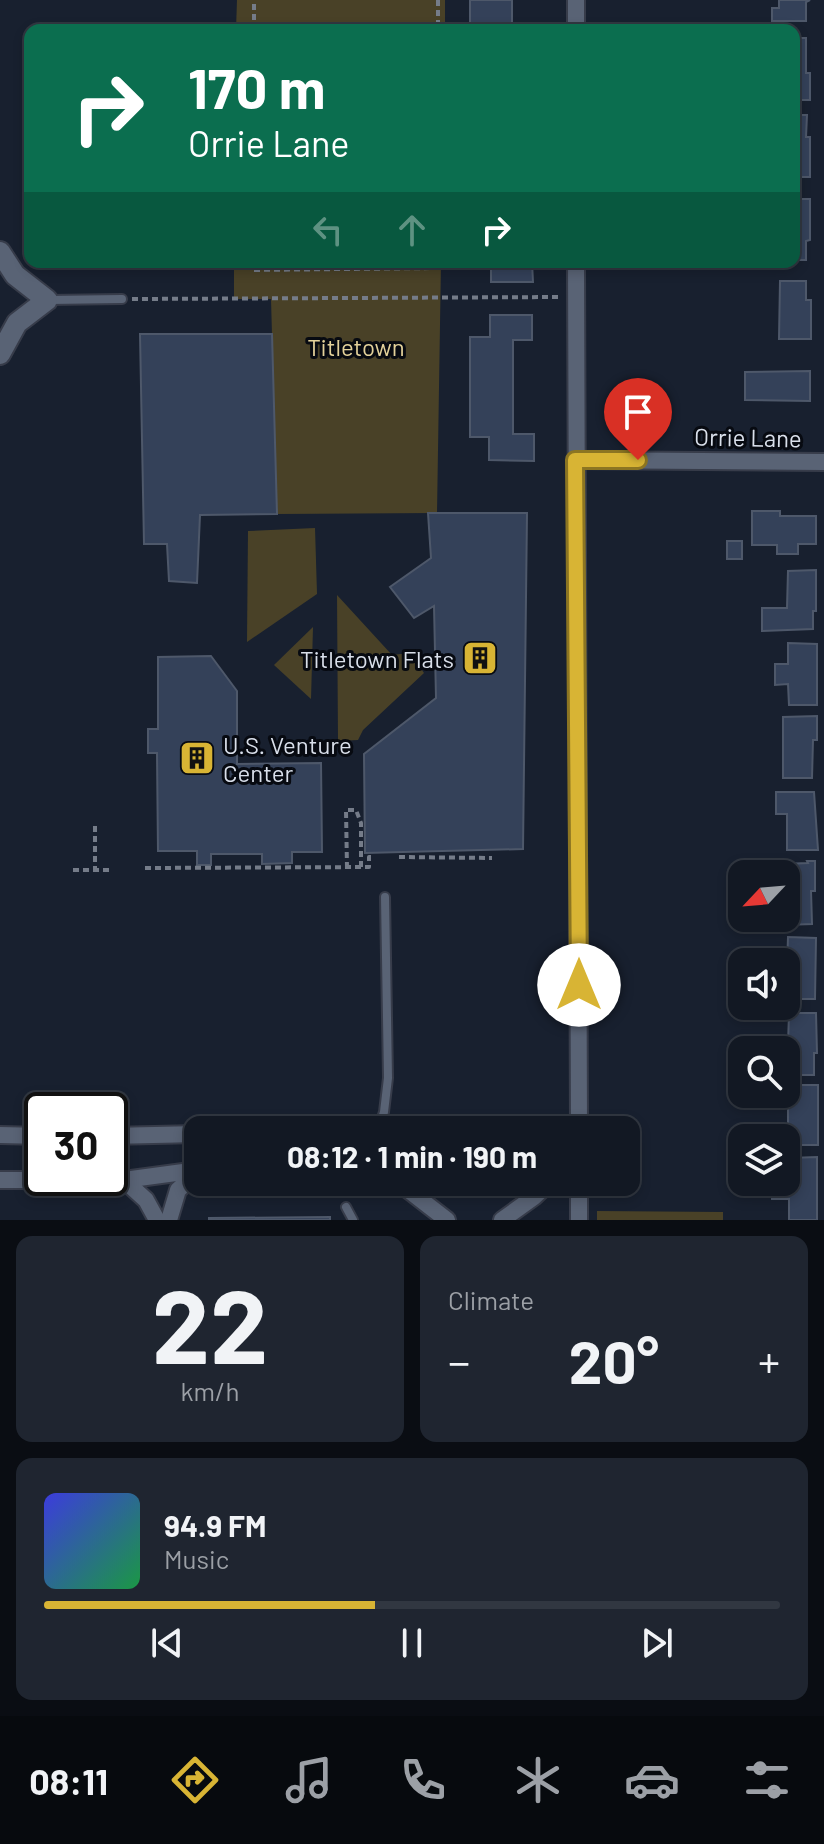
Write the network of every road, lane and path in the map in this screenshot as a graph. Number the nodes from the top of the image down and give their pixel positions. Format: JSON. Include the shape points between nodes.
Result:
{"nodes":[{"id":1,"x":254,"y":0,"type":"edge"},
{"id":2,"x":438,"y":0,"type":"edge"},
{"id":3,"x":576,"y":0,"type":"edge"},
{"id":4,"x":254,"y":24,"type":"edge"},
{"id":5,"x":438,"y":24,"type":"edge"},
{"id":6,"x":576,"y":24,"type":"edge"},
{"id":7,"x":0,"y":252,"type":"edge"},
{"id":8,"x":252,"y":268,"type":"edge"},
{"id":9,"x":439,"y":268,"type":"edge"},
{"id":10,"x":576,"y":268,"type":"edge"},
{"id":11,"x":564,"y":297,"type":"dead end"},
{"id":12,"x":122,"y":299,"type":"joint"},
{"id":13,"x":47,"y":300,"type":"junction"},
{"id":14,"x":0,"y":354,"type":"edge"},
{"id":15,"x":575,"y":460,"type":"junction"},
{"id":16,"x":824,"y":462,"type":"edge"},
{"id":17,"x":95,"y":826,"type":"dead end"},
{"id":18,"x":347,"y":839,"type":"junction"},
{"id":19,"x":361,"y":839,"type":"junction"},
{"id":20,"x":373,"y":857,"type":"dead end"},
{"id":21,"x":399,"y":857,"type":"dead end"},
{"id":22,"x":492,"y":858,"type":"dead end"},
{"id":23,"x":145,"y":868,"type":"dead end"},
{"id":24,"x":347,"y":868,"type":"junction"},
{"id":25,"x":361,"y":868,"type":"junction"},
{"id":26,"x":73,"y":870,"type":"dead end"},
{"id":27,"x":95,"y":870,"type":"junction"},
{"id":28,"x":111,"y":870,"type":"dead end"},
{"id":29,"x":385,"y":897,"type":"dead end"},
{"id":30,"x":383,"y":1116,"type":"edge"},
{"id":31,"x":579,"y":1116,"type":"edge"},
{"id":32,"x":184,"y":1134,"type":"edge"},
{"id":33,"x":0,"y":1135,"type":"edge"},
{"id":34,"x":24,"y":1136,"type":"edge"},
{"id":35,"x":128,"y":1136,"type":"edge"},
{"id":36,"x":184,"y":1173,"type":"edge"},
{"id":37,"x":0,"y":1180,"type":"edge"},
{"id":38,"x":24,"y":1180,"type":"edge"},
{"id":39,"x":128,"y":1180,"type":"edge"},
{"id":40,"x":128,"y":1184,"type":"edge"},
{"id":41,"x":184,"y":1184,"type":"edge"},
{"id":42,"x":416,"y":1196,"type":"edge"},
{"id":43,"x":534,"y":1196,"type":"edge"},
{"id":44,"x":579,"y":1196,"type":"edge"},
{"id":45,"x":346,"y":1207,"type":"dead end"},
{"id":46,"x":157,"y":1220,"type":"edge"},
{"id":47,"x":169,"y":1220,"type":"edge"},
{"id":48,"x":353,"y":1220,"type":"edge"},
{"id":49,"x":447,"y":1220,"type":"edge"},
{"id":50,"x":502,"y":1220,"type":"edge"},
{"id":51,"x":579,"y":1220,"type":"edge"}],
"edges":[{"from":1,"to":4,"type":"path"},
{"from":2,"to":5,"type":"path"},
{"from":3,"to":6,"type":"street"},
{"from":7,"to":13,"type":"street","via":[[15,275]]},
{"from":8,"to":9,"type":"path"},
{"from":10,"to":15,"type":"street"},
{"from":11,"to":12,"type":"path"},
{"from":12,"to":13,"type":"lane"},
{"from":13,"to":14,"type":"street","via":[[17,323]]},
{"from":15,"to":16,"type":"street","name":"Orrie Lane"},
{"from":15,"to":31,"type":"street"},
{"from":17,"to":27,"type":"path"},
{"from":18,"to":19,"type":"path"},
{"from":18,"to":19,"type":"path","via":[[346,810],[356,810]]},
{"from":18,"to":24,"type":"path"},
{"from":19,"to":25,"type":"path"},
{"from":20,"to":25,"type":"path","via":[[369,867]]},
{"from":21,"to":22,"type":"path"},
{"from":23,"to":24,"type":"path"},
{"from":24,"to":25,"type":"path"},
{"from":26,"to":27,"type":"path"},
{"from":27,"to":28,"type":"path"},
{"from":29,"to":30,"type":"lane","via":[[388,1078]]},
{"from":32,"to":35,"type":"street"},
{"from":33,"to":34,"type":"street"},
{"from":36,"to":39,"type":"street"},
{"from":37,"to":38,"type":"street"},
{"from":40,"to":46,"type":"street"},
{"from":41,"to":47,"type":"street"},
{"from":42,"to":49,"type":"street"},
{"from":43,"to":50,"type":"street"},
{"from":44,"to":51,"type":"street"},
{"from":45,"to":48,"type":"lane"}]}
